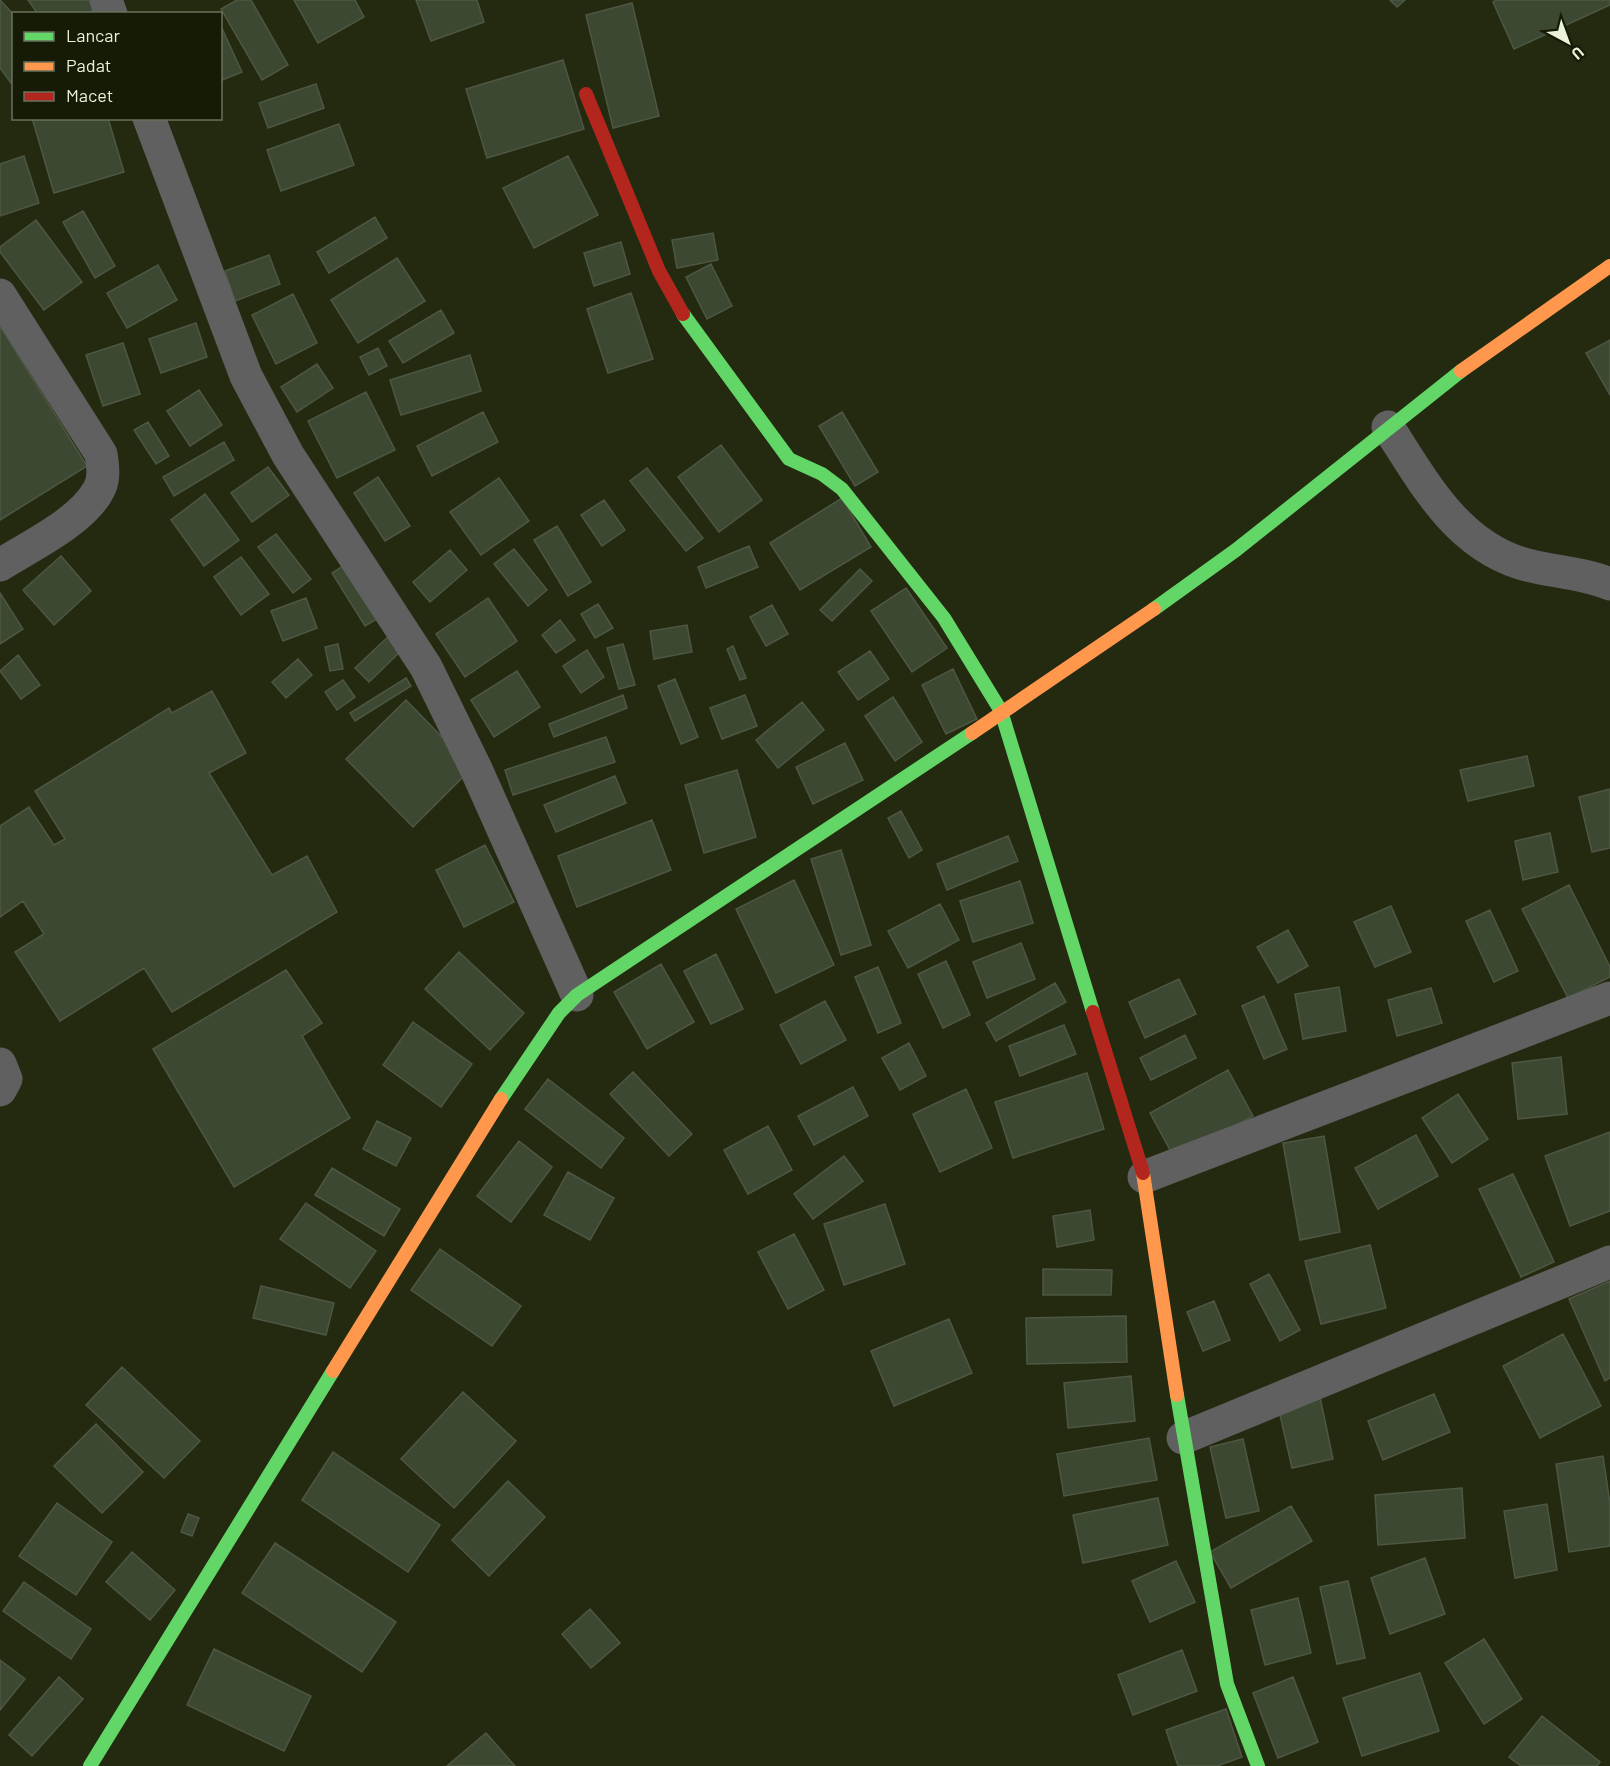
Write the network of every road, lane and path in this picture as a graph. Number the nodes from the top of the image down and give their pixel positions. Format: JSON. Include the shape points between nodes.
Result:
{"nodes":[{"id":1,"x":586,"y":94,"type":"dead end"},
{"id":2,"x":150,"y":120,"type":"edge"},
{"id":3,"x":1610,"y":266,"type":"edge"},
{"id":4,"x":0,"y":295,"type":"edge"},
{"id":5,"x":1388,"y":427,"type":"junction"},
{"id":6,"x":0,"y":565,"type":"edge"},
{"id":7,"x":1610,"y":584,"type":"edge"},
{"id":8,"x":1001,"y":711,"type":"junction"},
{"id":9,"x":577,"y":995,"type":"junction"},
{"id":10,"x":1610,"y":998,"type":"edge"},
{"id":11,"x":0,"y":1064,"type":"edge"},
{"id":12,"x":0,"y":1090,"type":"edge"},
{"id":13,"x":1144,"y":1177,"type":"junction"},
{"id":14,"x":1610,"y":1262,"type":"edge"},
{"id":15,"x":1183,"y":1438,"type":"junction"},
{"id":16,"x":90,"y":1766,"type":"edge"},
{"id":17,"x":1258,"y":1766,"type":"edge"}],
"edges":[{"from":1,"to":8,"type":"street","via":[[659,271],[687,321],[789,459],[822,474],[842,489],[944,618]]},
{"from":2,"to":9,"type":"street","via":[[246,376],[288,455],[426,667]]},
{"from":3,"to":5,"type":"street"},
{"from":4,"to":6,"type":"street","via":[[101,454],[103,472],[99,490],[75,517]]},
{"from":5,"to":7,"type":"street","via":[[1439,505],[1467,534],[1494,553],[1522,564]]},
{"from":5,"to":8,"type":"street","via":[[1236,550],[1107,643]]},
{"from":8,"to":9,"type":"street"},
{"from":8,"to":13,"type":"street"},
{"from":9,"to":16,"type":"street","via":[[559,1013],[485,1123]]},
{"from":10,"to":13,"type":"street"},
{"from":11,"to":12,"type":"street","via":[[6,1079]]},
{"from":13,"to":15,"type":"street"},
{"from":14,"to":15,"type":"street"},
{"from":15,"to":17,"type":"street","via":[[1227,1684]]}]}
